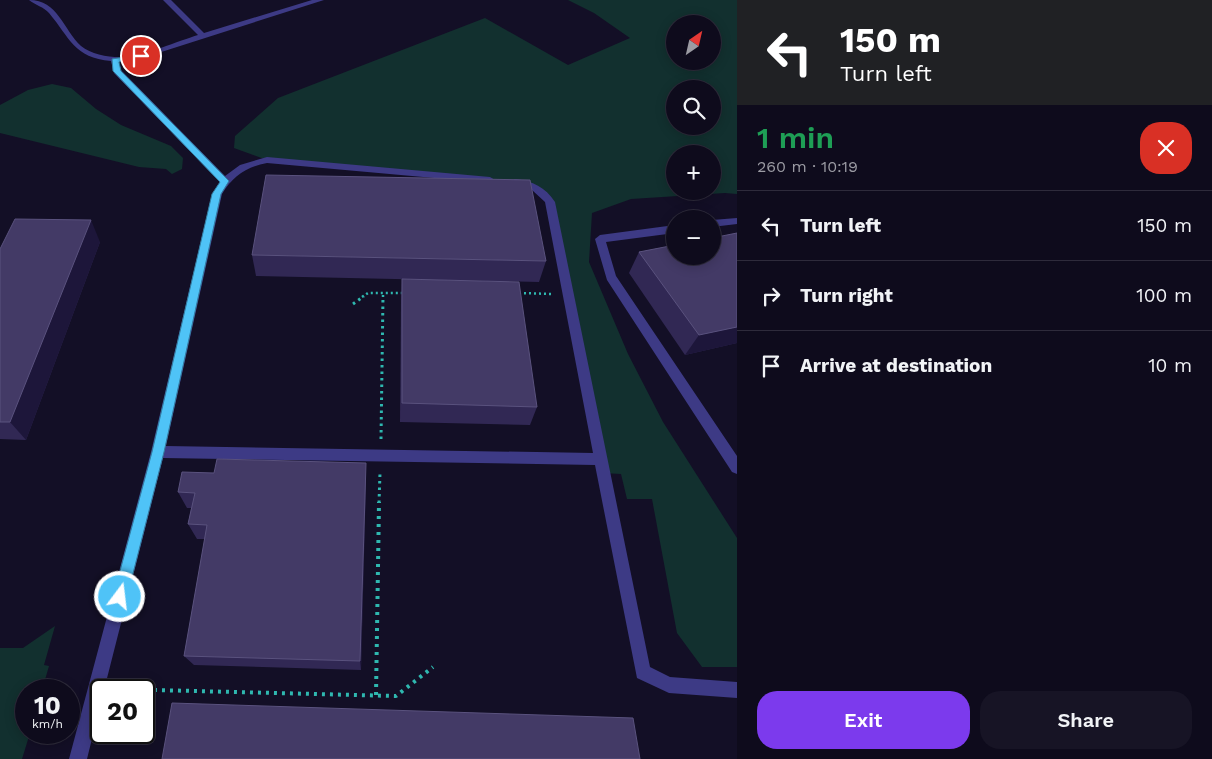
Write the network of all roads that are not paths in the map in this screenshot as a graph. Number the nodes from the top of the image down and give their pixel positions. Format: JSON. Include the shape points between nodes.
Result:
{"nodes":[{"id":1,"x":33,"y":0,"type":"edge"},
{"id":2,"x":167,"y":0,"type":"edge"},
{"id":3,"x":320,"y":0,"type":"edge"},
{"id":4,"x":203,"y":36,"type":"junction"},
{"id":5,"x":115,"y":60,"type":"junction"},
{"id":6,"x":224,"y":181,"type":"junction"},
{"id":7,"x":737,"y":221,"type":"edge"},
{"id":8,"x":721,"y":223,"type":"edge"},
{"id":9,"x":666,"y":230,"type":"edge"},
{"id":10,"x":158,"y":452,"type":"junction"},
{"id":11,"x":600,"y":459,"type":"junction"},
{"id":12,"x":737,"y":468,"type":"edge"},
{"id":13,"x":737,"y":690,"type":"edge"},
{"id":14,"x":78,"y":759,"type":"edge"}],
"edges":[{"from":1,"to":5,"type":"lane","via":[[50,9],[79,48],[101,58]]},
{"from":2,"to":4,"type":"lane"},
{"from":3,"to":4,"type":"lane"},
{"from":4,"to":5,"type":"lane","via":[[141,56]]},
{"from":5,"to":6,"type":"lane","via":[[117,71]]},
{"from":6,"to":10,"type":"lane","via":[[217,194]]},
{"from":6,"to":11,"type":"lane","via":[[248,163],[267,160],[537,187],[550,202]]},
{"from":7,"to":8,"type":"lane"},
{"from":9,"to":12,"type":"lane","via":[[600,239],[611,277]]},
{"from":10,"to":11,"type":"lane"},
{"from":10,"to":14,"type":"lane"},
{"from":11,"to":13,"type":"lane","via":[[643,672],[670,685]]}]}
